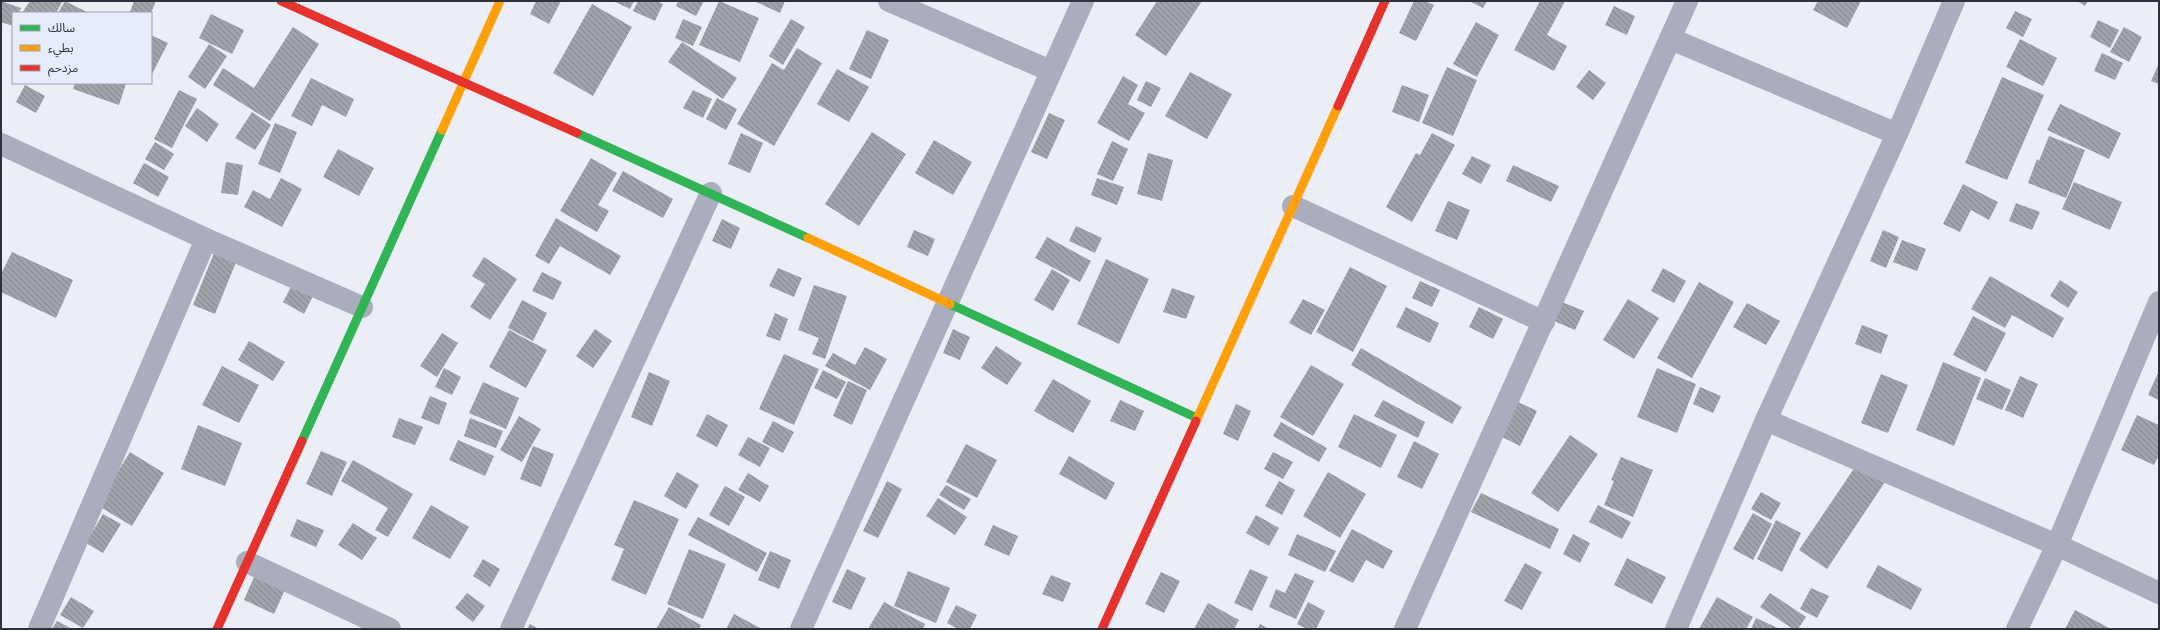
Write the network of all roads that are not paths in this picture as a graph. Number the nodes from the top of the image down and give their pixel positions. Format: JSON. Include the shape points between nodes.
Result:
{"nodes":[{"id":1,"x":281,"y":1,"type":"edge"},
{"id":2,"x":500,"y":1,"type":"edge"},
{"id":3,"x":889,"y":1,"type":"edge"},
{"id":4,"x":1083,"y":1,"type":"edge"},
{"id":5,"x":1385,"y":1,"type":"edge"},
{"id":6,"x":1687,"y":1,"type":"edge"},
{"id":7,"x":1954,"y":1,"type":"edge"},
{"id":8,"x":1671,"y":39,"type":"junction"},
{"id":9,"x":1051,"y":71,"type":"junction"},
{"id":10,"x":463,"y":82,"type":"junction"},
{"id":11,"x":1897,"y":134,"type":"junction"},
{"id":12,"x":1,"y":144,"type":"edge"},
{"id":13,"x":711,"y":193,"type":"junction"},
{"id":14,"x":1293,"y":206,"type":"junction"},
{"id":15,"x":206,"y":239,"type":"junction"},
{"id":16,"x":2159,"y":302,"type":"edge"},
{"id":17,"x":949,"y":303,"type":"junction"},
{"id":18,"x":362,"y":307,"type":"junction"},
{"id":19,"x":1544,"y":322,"type":"junction"},
{"id":20,"x":1197,"y":418,"type":"junction"},
{"id":21,"x":1766,"y":420,"type":"junction"},
{"id":22,"x":2057,"y":545,"type":"junction"},
{"id":23,"x":247,"y":562,"type":"junction"},
{"id":24,"x":2159,"y":593,"type":"edge"},
{"id":25,"x":39,"y":629,"type":"edge"},
{"id":26,"x":216,"y":629,"type":"edge"},
{"id":27,"x":390,"y":629,"type":"edge"},
{"id":28,"x":512,"y":629,"type":"edge"},
{"id":29,"x":801,"y":629,"type":"edge"},
{"id":30,"x":1102,"y":629,"type":"edge"},
{"id":31,"x":1405,"y":629,"type":"edge"},
{"id":32,"x":1676,"y":629,"type":"edge"},
{"id":33,"x":2018,"y":629,"type":"edge"}],
"edges":[{"from":1,"to":10,"type":"street"},
{"from":2,"to":10,"type":"street"},
{"from":3,"to":9,"type":"street"},
{"from":4,"to":9,"type":"street"},
{"from":5,"to":14,"type":"street"},
{"from":6,"to":8,"type":"street"},
{"from":7,"to":11,"type":"street"},
{"from":8,"to":11,"type":"street"},
{"from":8,"to":19,"type":"street"},
{"from":9,"to":17,"type":"street"},
{"from":10,"to":13,"type":"street"},
{"from":10,"to":18,"type":"street"},
{"from":11,"to":21,"type":"street"},
{"from":12,"to":15,"type":"street"},
{"from":13,"to":17,"type":"street"},
{"from":13,"to":28,"type":"street"},
{"from":14,"to":19,"type":"street"},
{"from":14,"to":20,"type":"street"},
{"from":15,"to":18,"type":"street"},
{"from":15,"to":25,"type":"street"},
{"from":16,"to":22,"type":"street"},
{"from":17,"to":20,"type":"street"},
{"from":17,"to":29,"type":"street"},
{"from":18,"to":23,"type":"street"},
{"from":19,"to":31,"type":"street"},
{"from":20,"to":30,"type":"street"},
{"from":21,"to":22,"type":"street"},
{"from":21,"to":32,"type":"street"},
{"from":22,"to":24,"type":"street"},
{"from":22,"to":33,"type":"street"},
{"from":23,"to":26,"type":"street"},
{"from":23,"to":27,"type":"street"}]}
